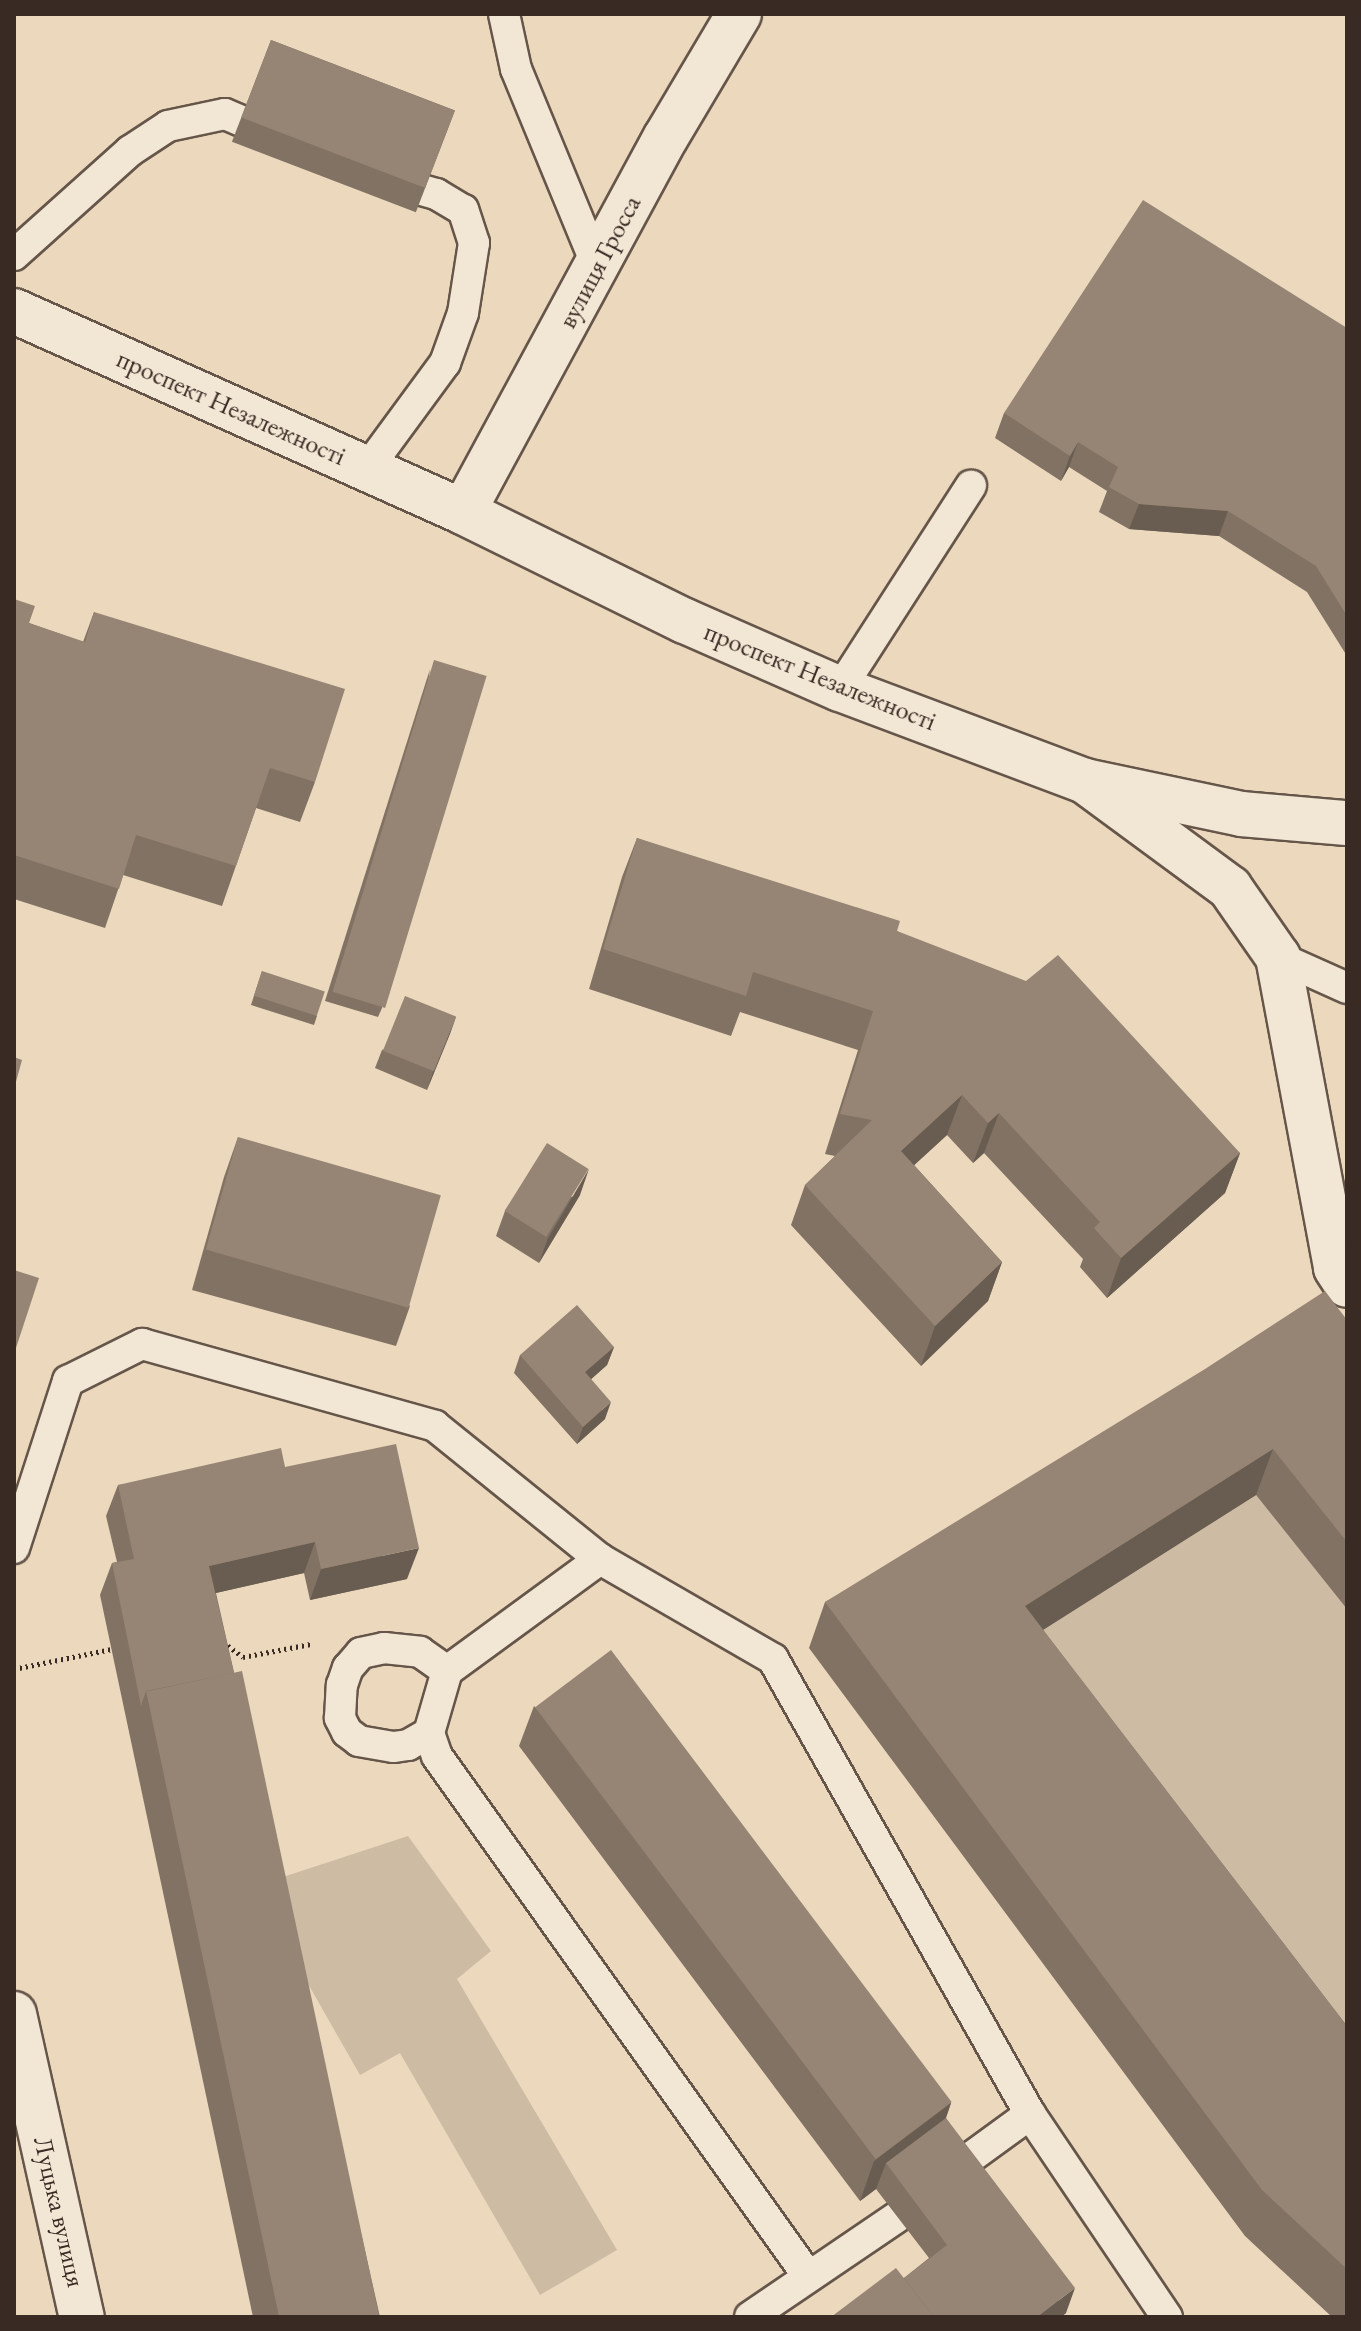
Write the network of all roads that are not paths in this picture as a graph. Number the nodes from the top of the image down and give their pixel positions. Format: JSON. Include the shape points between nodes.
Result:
{"nodes":[{"id":1,"x":504,"y":14,"type":"edge"},
{"id":2,"x":739,"y":14,"type":"edge"},
{"id":3,"x":310,"y":150,"type":"edge"},
{"id":4,"x":365,"y":172,"type":"edge"},
{"id":5,"x":14,"y":255,"type":"edge"},
{"id":6,"x":597,"y":266,"type":"junction"},
{"id":7,"x":14,"y":311,"type":"edge"},
{"id":8,"x":367,"y":469,"type":"junction"},
{"id":9,"x":971,"y":486,"type":"dead end"},
{"id":10,"x":463,"y":512,"type":"junction"},
{"id":11,"x":840,"y":689,"type":"junction"},
{"id":12,"x":1085,"y":781,"type":"junction"},
{"id":13,"x":1347,"y":823,"type":"edge"},
{"id":14,"x":1278,"y":957,"type":"junction"},
{"id":15,"x":1347,"y":988,"type":"edge"},
{"id":16,"x":1347,"y":1285,"type":"edge"},
{"id":17,"x":14,"y":1548,"type":"edge"},
{"id":18,"x":600,"y":1559,"type":"junction"},
{"id":19,"x":447,"y":1671,"type":"junction"},
{"id":20,"x":429,"y":1733,"type":"junction"},
{"id":21,"x":14,"y":2014,"type":"edge"},
{"id":22,"x":1030,"y":2114,"type":"junction"},
{"id":23,"x":956,"y":2168,"type":"edge"},
{"id":24,"x":897,"y":2217,"type":"edge"},
{"id":25,"x":808,"y":2276,"type":"junction"},
{"id":26,"x":82,"y":2317,"type":"edge"},
{"id":27,"x":750,"y":2317,"type":"edge"},
{"id":28,"x":1167,"y":2317,"type":"edge"}],
"edges":[{"from":1,"to":6,"type":"lane","via":[[516,69]]},
{"from":2,"to":6,"type":"street","name":"вулиця Гросса"},
{"from":3,"to":5,"type":"lane","via":[[225,114],[168,126],[130,151]]},
{"from":4,"to":8,"type":"lane","via":[[436,194],[463,210],[474,243],[463,313],[445,363]]},
{"from":6,"to":10,"type":"street","name":"вулиця Гросса"},
{"from":7,"to":8,"type":"street","name":"проспект Незалежності"},
{"from":8,"to":10,"type":"street","name":"проспект Незалежності"},
{"from":9,"to":11,"type":"lane"},
{"from":10,"to":11,"type":"street","name":"проспект Незалежності","via":[[685,621]]},
{"from":11,"to":12,"type":"street","name":"проспект Незалежності"},
{"from":12,"to":13,"type":"street","via":[[1241,814]]},
{"from":12,"to":14,"type":"street","name":"проспект Незалежності","via":[[1230,888]]},
{"from":14,"to":15,"type":"lane"},
{"from":14,"to":16,"type":"street","name":"проспект Незалежності","via":[[1336,1268]]},
{"from":17,"to":18,"type":"lane","via":[[68,1381],[142,1344],[435,1426]]},
{"from":18,"to":19,"type":"lane"},
{"from":18,"to":22,"type":"lane","via":[[773,1659]]},
{"from":19,"to":20,"type":"lane"},
{"from":19,"to":20,"type":"lane","via":[[420,1652],[384,1648],[361,1653],[342,1685],[340,1718],[359,1741],[393,1747]]},
{"from":20,"to":25,"type":"lane","via":[[437,1756]]},
{"from":21,"to":26,"type":"street","name":"Луцька вулиця"},
{"from":22,"to":23,"type":"lane"},
{"from":22,"to":28,"type":"lane"},
{"from":24,"to":25,"type":"lane"},
{"from":25,"to":27,"type":"lane"}]}
